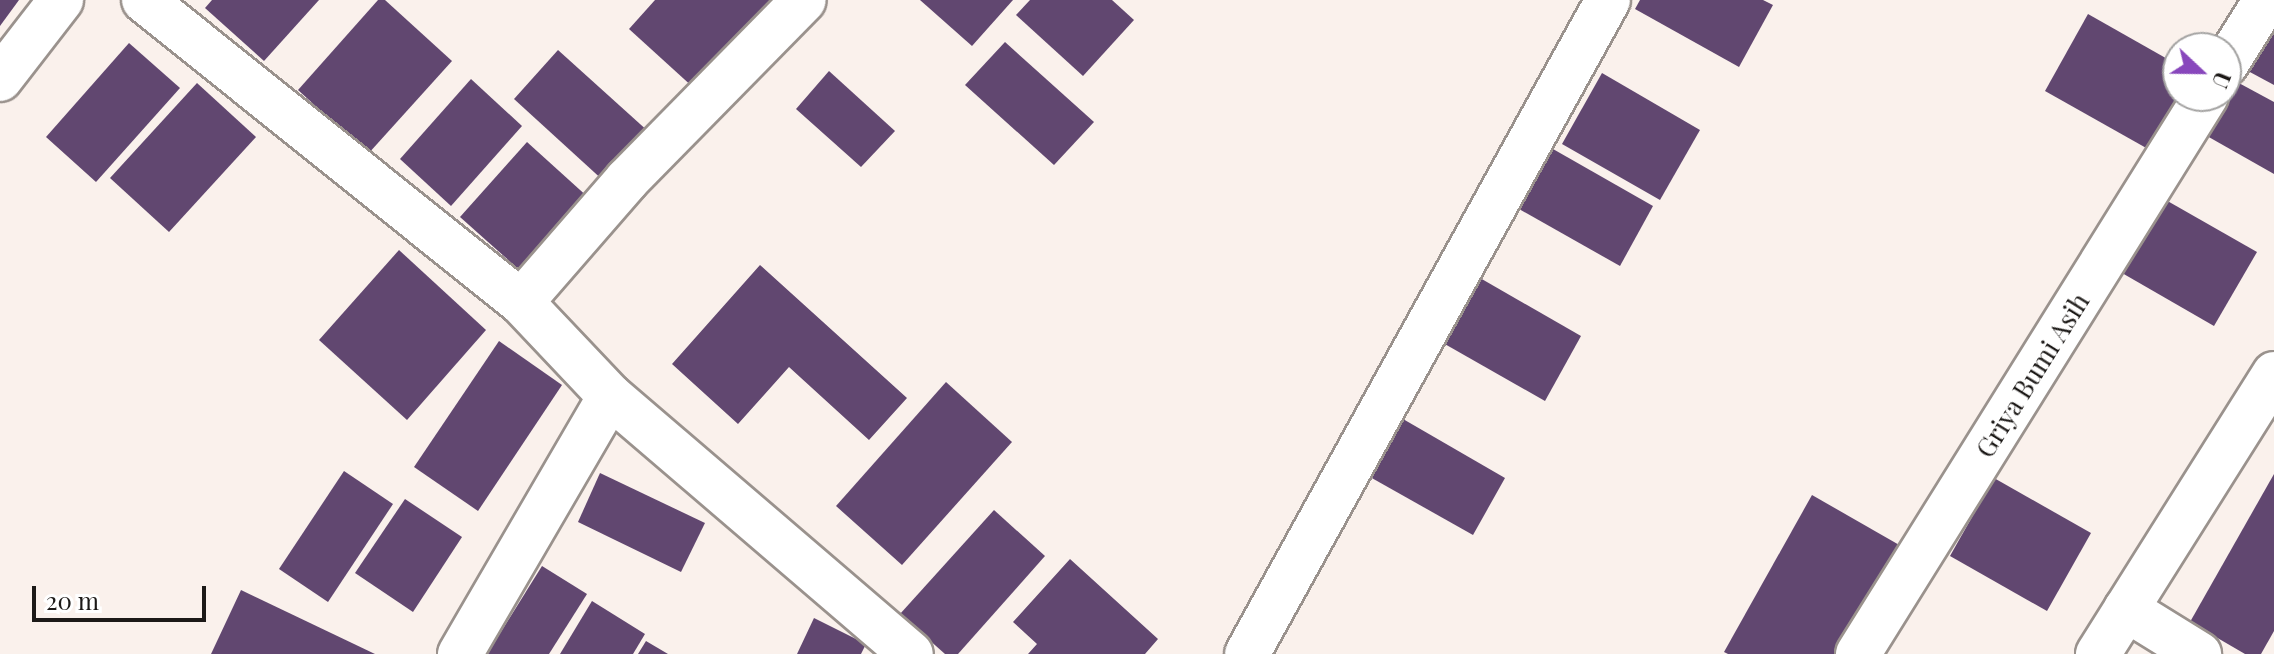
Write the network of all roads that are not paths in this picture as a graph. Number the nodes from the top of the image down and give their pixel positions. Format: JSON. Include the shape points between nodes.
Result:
{"nodes":[{"id":1,"x":61,"y":0,"type":"edge"},
{"id":2,"x":144,"y":0,"type":"edge"},
{"id":3,"x":804,"y":0,"type":"edge"},
{"id":4,"x":1608,"y":0,"type":"edge"},
{"id":5,"x":2266,"y":0,"type":"edge"},
{"id":6,"x":2242,"y":38,"type":"edge"},
{"id":7,"x":0,"y":79,"type":"edge"},
{"id":8,"x":2196,"y":112,"type":"edge"},
{"id":9,"x":521,"y":302,"type":"junction"},
{"id":10,"x":2274,"y":374,"type":"edge"},
{"id":11,"x":610,"y":396,"type":"junction"},
{"id":12,"x":2126,"y":609,"type":"junction"},
{"id":13,"x":460,"y":654,"type":"edge"},
{"id":14,"x":911,"y":654,"type":"edge"},
{"id":15,"x":1247,"y":654,"type":"edge"},
{"id":16,"x":1858,"y":654,"type":"edge"},
{"id":17,"x":2098,"y":654,"type":"edge"},
{"id":18,"x":2199,"y":654,"type":"edge"}],
"edges":[{"from":1,"to":7,"type":"street"},
{"from":2,"to":9,"type":"street"},
{"from":3,"to":9,"type":"street","via":[[627,180]]},
{"from":4,"to":15,"type":"street"},
{"from":5,"to":6,"type":"street"},
{"from":8,"to":16,"type":"street","name":"Griya Bumi Asih"},
{"from":9,"to":11,"type":"street"},
{"from":10,"to":12,"type":"street"},
{"from":11,"to":13,"type":"street"},
{"from":11,"to":14,"type":"street"},
{"from":12,"to":17,"type":"street"},
{"from":12,"to":18,"type":"street"}]}
